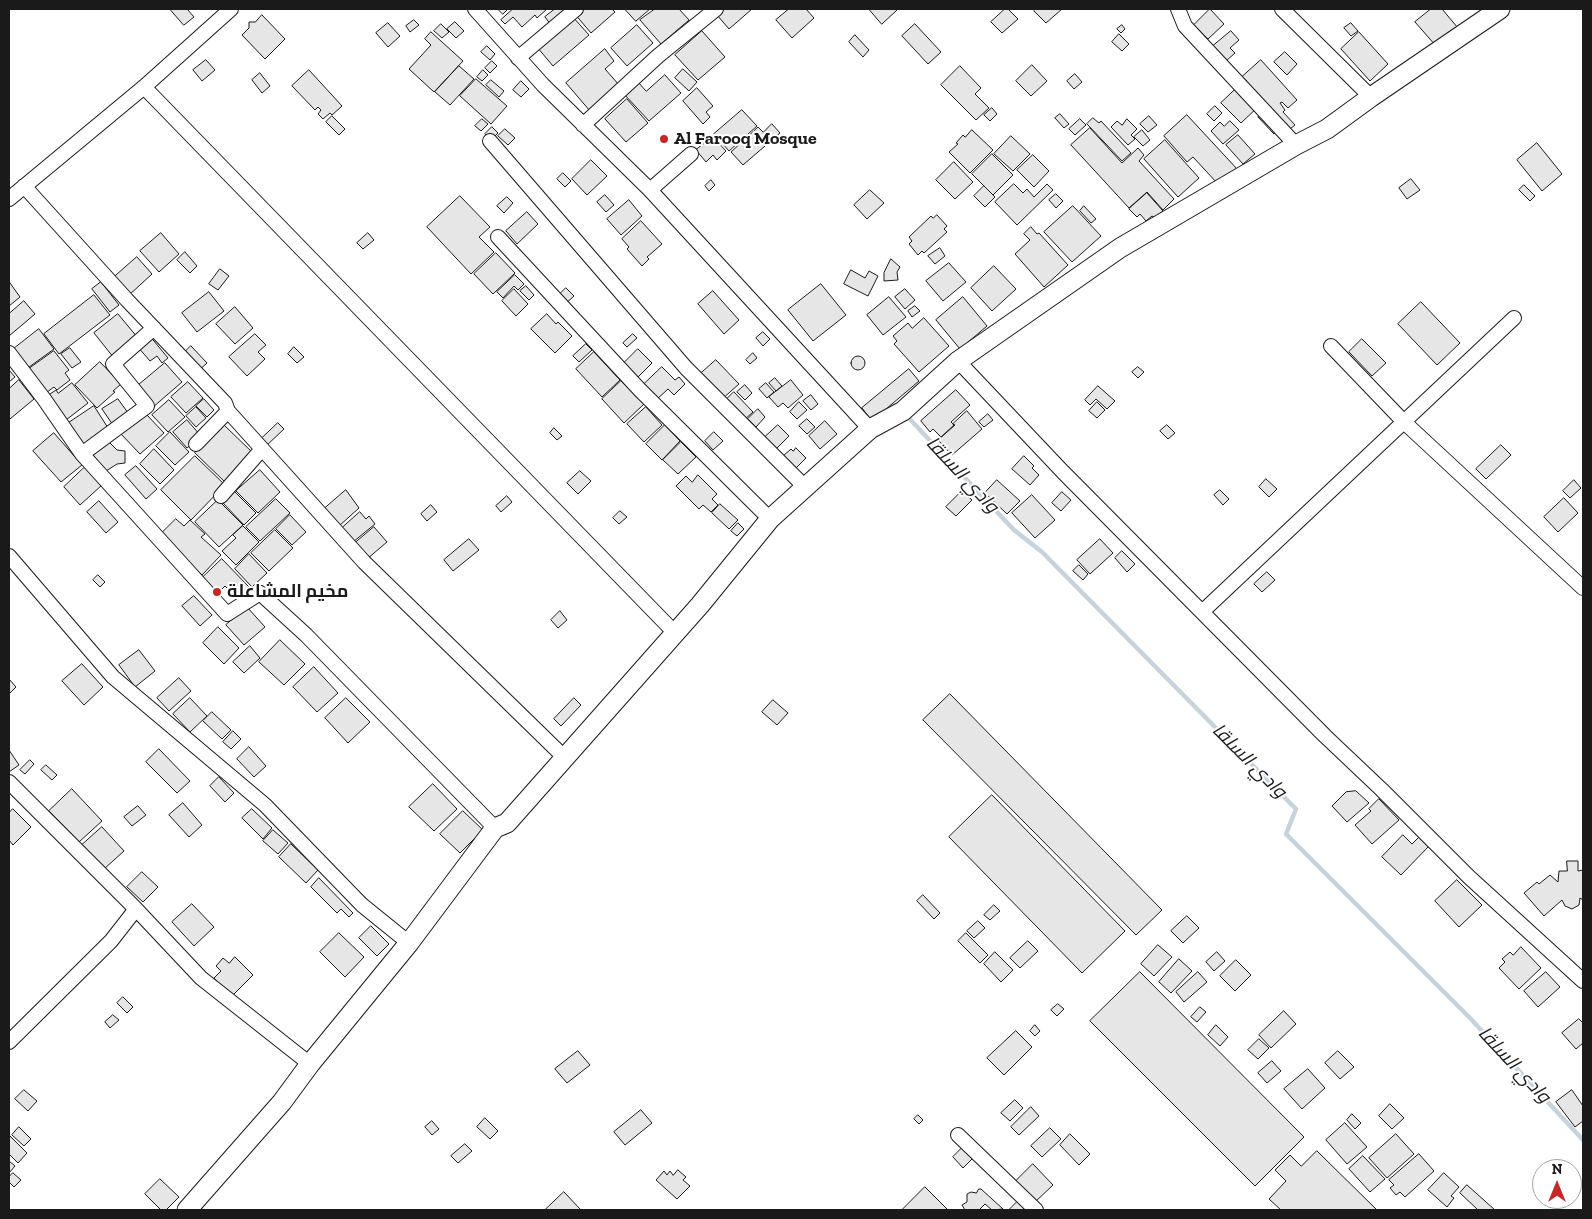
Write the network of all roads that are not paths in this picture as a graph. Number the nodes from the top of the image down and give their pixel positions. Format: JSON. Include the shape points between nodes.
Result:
{"nodes":[{"id":1,"x":231,"y":9,"type":"edge"},
{"id":2,"x":476,"y":9,"type":"edge"},
{"id":3,"x":576,"y":9,"type":"edge"},
{"id":4,"x":716,"y":9,"type":"edge"},
{"id":5,"x":1178,"y":9,"type":"edge"},
{"id":6,"x":1282,"y":9,"type":"edge"},
{"id":7,"x":1500,"y":9,"type":"edge"},
{"id":8,"x":518,"y":58,"type":"junction"},
{"id":9,"x":144,"y":87,"type":"junction"},
{"id":10,"x":1371,"y":97,"type":"junction"},
{"id":11,"x":583,"y":124,"type":"junction"},
{"id":12,"x":490,"y":141,"type":"dead end"},
{"id":13,"x":1296,"y":145,"type":"junction"},
{"id":14,"x":691,"y":154,"type":"dead end"},
{"id":15,"x":24,"y":186,"type":"junction"},
{"id":16,"x":650,"y":190,"type":"junction"},
{"id":17,"x":9,"y":199,"type":"edge"},
{"id":18,"x":498,"y":237,"type":"dead end"},
{"id":19,"x":1514,"y":318,"type":"dead end"},
{"id":20,"x":154,"y":328,"type":"junction"},
{"id":21,"x":1331,"y":346,"type":"dead end"},
{"id":22,"x":9,"y":353,"type":"edge"},
{"id":23,"x":958,"y":361,"type":"junction"},
{"id":24,"x":228,"y":411,"type":"junction"},
{"id":25,"x":1404,"y":422,"type":"junction"},
{"id":26,"x":870,"y":429,"type":"junction"},
{"id":27,"x":196,"y":444,"type":"dead end"},
{"id":28,"x":262,"y":449,"type":"junction"},
{"id":29,"x":82,"y":454,"type":"junction"},
{"id":30,"x":805,"y":487,"type":"junction"},
{"id":31,"x":221,"y":496,"type":"dead end"},
{"id":32,"x":770,"y":519,"type":"junction"},
{"id":33,"x":9,"y":556,"type":"edge"},
{"id":34,"x":1583,"y":588,"type":"edge"},
{"id":35,"x":1202,"y":612,"type":"junction"},
{"id":36,"x":675,"y":633,"type":"junction"},
{"id":37,"x":564,"y":757,"type":"junction"},
{"id":38,"x":9,"y":782,"type":"edge"},
{"id":39,"x":495,"y":828,"type":"junction"},
{"id":40,"x":136,"y":909,"type":"junction"},
{"id":41,"x":410,"y":942,"type":"junction"},
{"id":42,"x":1583,"y":981,"type":"edge"},
{"id":43,"x":9,"y":1042,"type":"edge"},
{"id":44,"x":310,"y":1064,"type":"junction"},
{"id":45,"x":958,"y":1135,"type":"dead end"},
{"id":46,"x":187,"y":1210,"type":"edge"},
{"id":47,"x":1036,"y":1210,"type":"edge"}],
"edges":[{"from":1,"to":9,"type":"street"},
{"from":2,"to":8,"type":"street"},
{"from":3,"to":8,"type":"street"},
{"from":4,"to":11,"type":"street"},
{"from":5,"to":13,"type":"street","via":[[1185,26]]},
{"from":6,"to":10,"type":"street"},
{"from":7,"to":10,"type":"street"},
{"from":8,"to":11,"type":"street"},
{"from":9,"to":15,"type":"street"},
{"from":9,"to":36,"type":"street"},
{"from":10,"to":13,"type":"street","via":[[1327,130]]},
{"from":11,"to":16,"type":"street"},
{"from":12,"to":30,"type":"street","via":[[686,368]]},
{"from":13,"to":23,"type":"street","via":[[1120,248]]},
{"from":14,"to":16,"type":"street"},
{"from":15,"to":17,"type":"street"},
{"from":15,"to":20,"type":"street"},
{"from":16,"to":26,"type":"street"},
{"from":18,"to":32,"type":"street","via":[[640,390]]},
{"from":19,"to":25,"type":"street"},
{"from":20,"to":24,"type":"street"},
{"from":20,"to":29,"type":"street","via":[[113,364],[147,406]]},
{"from":21,"to":25,"type":"street"},
{"from":22,"to":29,"type":"street"},
{"from":23,"to":26,"type":"street","via":[[903,411]]},
{"from":23,"to":35,"type":"street"},
{"from":24,"to":27,"type":"street"},
{"from":24,"to":28,"type":"street"},
{"from":25,"to":34,"type":"street"},
{"from":25,"to":35,"type":"street"},
{"from":26,"to":30,"type":"street"},
{"from":28,"to":31,"type":"street"},
{"from":28,"to":37,"type":"street","via":[[364,562]]},
{"from":29,"to":39,"type":"street","via":[[227,614],[260,593],[306,634]]},
{"from":30,"to":32,"type":"street"},
{"from":32,"to":36,"type":"street"},
{"from":33,"to":41,"type":"street","via":[[113,677],[265,805],[362,905]]},
{"from":35,"to":42,"type":"street","via":[[1469,877]]},
{"from":36,"to":37,"type":"street"},
{"from":37,"to":39,"type":"street","via":[[506,823]]},
{"from":38,"to":40,"type":"street"},
{"from":39,"to":41,"type":"street"},
{"from":40,"to":43,"type":"street","via":[[112,941]]},
{"from":40,"to":44,"type":"street","via":[[201,978]]},
{"from":41,"to":44,"type":"street"},
{"from":44,"to":46,"type":"street","via":[[282,1102]]},
{"from":45,"to":47,"type":"street"}]}
